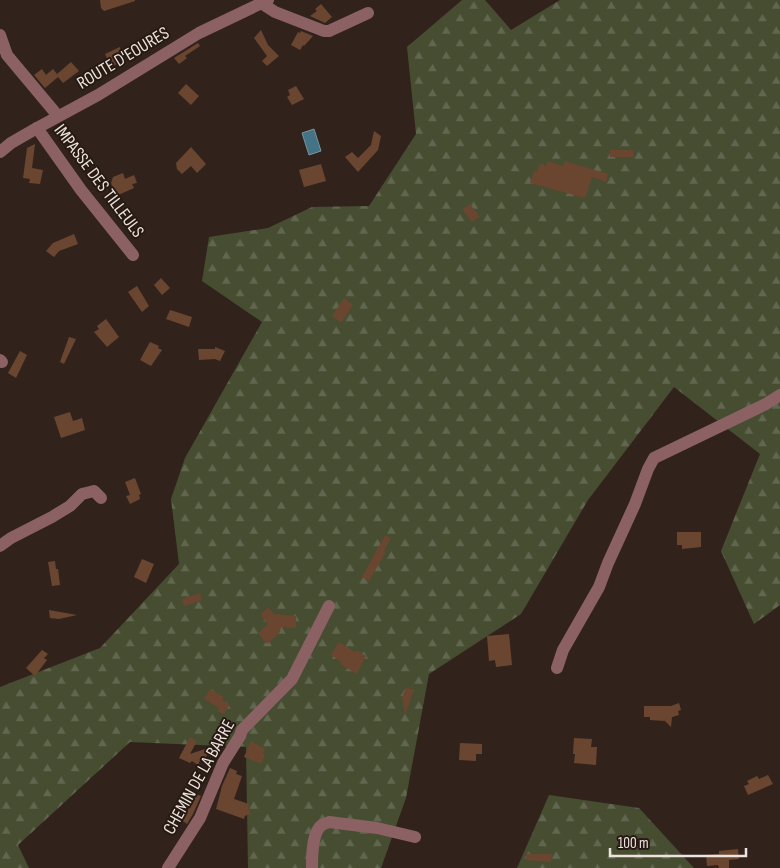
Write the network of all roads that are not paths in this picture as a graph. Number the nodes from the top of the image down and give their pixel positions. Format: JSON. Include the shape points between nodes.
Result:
{"nodes":[{"id":1,"x":264,"y":2,"type":"edge"},
{"id":2,"x":368,"y":13,"type":"dead end"},
{"id":3,"x":0,"y":35,"type":"edge"},
{"id":4,"x":58,"y":116,"type":"junction"},
{"id":5,"x":37,"y":128,"type":"junction"},
{"id":6,"x":0,"y":152,"type":"edge"},
{"id":7,"x":133,"y":255,"type":"dead end"},
{"id":8,"x":780,"y":395,"type":"edge"},
{"id":9,"x":101,"y":498,"type":"dead end"},
{"id":10,"x":0,"y":546,"type":"edge"},
{"id":11,"x":329,"y":606,"type":"dead end"},
{"id":12,"x":557,"y":668,"type":"dead end"},
{"id":13,"x":415,"y":837,"type":"dead end"},
{"id":14,"x":168,"y":868,"type":"edge"},
{"id":15,"x":312,"y":868,"type":"edge"}],
"edges":[{"from":1,"to":2,"type":"street","via":[[275,12],[324,31]]},
{"from":1,"to":4,"type":"street","name":"ROUTE D'EOURES","via":[[199,33]]},
{"from":3,"to":4,"type":"street","via":[[7,55]]},
{"from":4,"to":5,"type":"street","name":"ROUTE D'EOURES"},
{"from":5,"to":6,"type":"street","name":"ROUTE D'EOURES"},
{"from":5,"to":7,"type":"street","name":"IMPASSE DES TILLEULS"},
{"from":8,"to":12,"type":"street","via":[[654,458],[599,587],[563,650]]},
{"from":9,"to":10,"type":"street","via":[[94,491],[82,494],[70,506]]},
{"from":11,"to":14,"type":"street","name":"CHEMIN DE LA BARRE","via":[[292,679],[242,730],[223,763],[200,818]]},
{"from":13,"to":15,"type":"street","via":[[329,822],[318,828]]}]}
